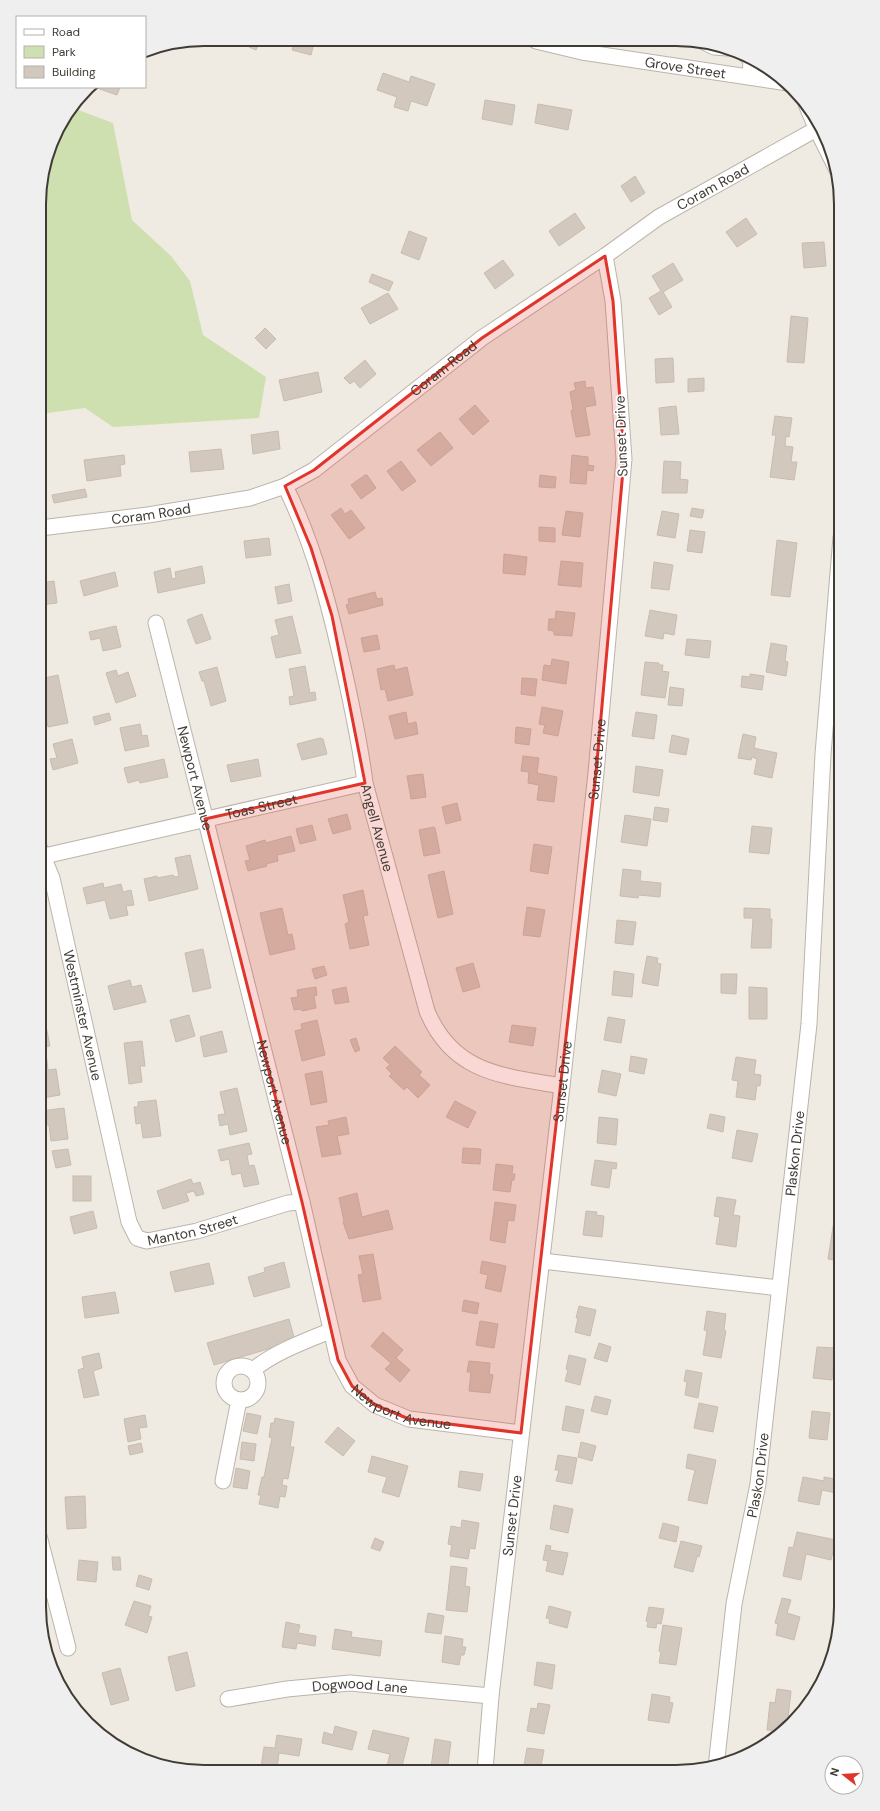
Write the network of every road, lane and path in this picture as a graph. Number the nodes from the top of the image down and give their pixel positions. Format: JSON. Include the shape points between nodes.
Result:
{"nodes":[{"id":1,"x":557,"y":46,"type":"edge"},
{"id":2,"x":751,"y":65,"type":"edge"},
{"id":3,"x":750,"y":77,"type":"junction"},
{"id":4,"x":774,"y":81,"type":"edge"},
{"id":5,"x":816,"y":130,"type":"edge"},
{"id":6,"x":605,"y":256,"type":"junction"},
{"id":7,"x":285,"y":486,"type":"junction"},
{"id":8,"x":46,"y":527,"type":"edge"},
{"id":9,"x":834,"y":621,"type":"edge"},
{"id":10,"x":156,"y":623,"type":"dead end"},
{"id":11,"x":365,"y":783,"type":"junction"},
{"id":12,"x":205,"y":819,"type":"junction"},
{"id":13,"x":46,"y":853,"type":"edge"},
{"id":14,"x":46,"y":866,"type":"edge"},
{"id":15,"x":562,"y":1086,"type":"junction"},
{"id":16,"x":122,"y":1184,"type":"joint"},
{"id":17,"x":302,"y":1202,"type":"junction"},
{"id":18,"x":542,"y":1261,"type":"junction"},
{"id":19,"x":779,"y":1288,"type":"junction"},
{"id":20,"x":330,"y":1331,"type":"junction"},
{"id":21,"x":253,"y":1370,"type":"junction"},
{"id":22,"x":239,"y":1400,"type":"junction"},
{"id":23,"x":522,"y":1433,"type":"junction"},
{"id":24,"x":223,"y":1481,"type":"dead end"},
{"id":25,"x":46,"y":1563,"type":"edge"},
{"id":26,"x":68,"y":1648,"type":"dead end"},
{"id":27,"x":492,"y":1696,"type":"junction"},
{"id":28,"x":228,"y":1699,"type":"dead end"},
{"id":29,"x":717,"y":1760,"type":"edge"},
{"id":30,"x":486,"y":1765,"type":"edge"}],
"edges":[{"from":1,"to":3,"type":"street","name":"Grove Street"},
{"from":2,"to":3,"type":"street"},
{"from":3,"to":4,"type":"street","name":"Grove Street"},
{"from":5,"to":6,"type":"street","name":"Coram Road","via":[[659,217]]},
{"from":6,"to":7,"type":"street","name":"Coram Road","via":[[482,338],[314,470]]},
{"from":6,"to":15,"type":"street","name":"Sunset Drive","via":[[613,301],[624,459],[597,765]]},
{"from":7,"to":8,"type":"street","name":"Coram Road","via":[[242,499],[148,515]]},
{"from":7,"to":11,"type":"street","name":"Angell Avenue","via":[[311,548],[332,616],[362,755]]},
{"from":9,"to":19,"type":"street","name":"Plaskon Drive","via":[[823,754],[809,1024]]},
{"from":10,"to":12,"type":"street","name":"Newport Avenue"},
{"from":11,"to":12,"type":"street","name":"Toas Street"},
{"from":11,"to":15,"type":"street","name":"Angell Avenue","via":[[427,1011],[434,1028],[444,1041],[470,1064],[499,1075]]},
{"from":12,"to":13,"type":"street","name":"Toas Street"},
{"from":12,"to":17,"type":"street","name":"Newport Avenue"},
{"from":14,"to":16,"type":"street","name":"Westminster Avenue","via":[[52,878]]},
{"from":15,"to":18,"type":"street","name":"Sunset Drive"},
{"from":16,"to":17,"type":"street","name":"Manton Street","via":[[132,1230],[137,1238],[148,1241],[197,1231],[288,1203]]},
{"from":17,"to":20,"type":"street","name":"Newport Avenue"},
{"from":18,"to":19,"type":"street"},
{"from":18,"to":23,"type":"street","name":"Sunset Drive"},
{"from":19,"to":29,"type":"street","name":"Plaskon Drive","via":[[758,1484],[734,1604]]},
{"from":20,"to":21,"type":"street","via":[[302,1342]]},
{"from":20,"to":23,"type":"street","name":"Newport Avenue","via":[[338,1360],[352,1386],[375,1405],[409,1419]]},
{"from":21,"to":22,"type":"street","via":[[258,1379],[256,1390],[248,1398]]},
{"from":21,"to":22,"type":"street","via":[[239,1366],[231,1368],[225,1375],[226,1391],[231,1397]]},
{"from":22,"to":24,"type":"street"},
{"from":23,"to":27,"type":"street","name":"Sunset Drive"},
{"from":25,"to":26,"type":"street"},
{"from":27,"to":28,"type":"street","name":"Dogwood Lane","via":[[350,1684],[286,1689]]},
{"from":27,"to":30,"type":"street","name":"Sunset Drive"}]}
